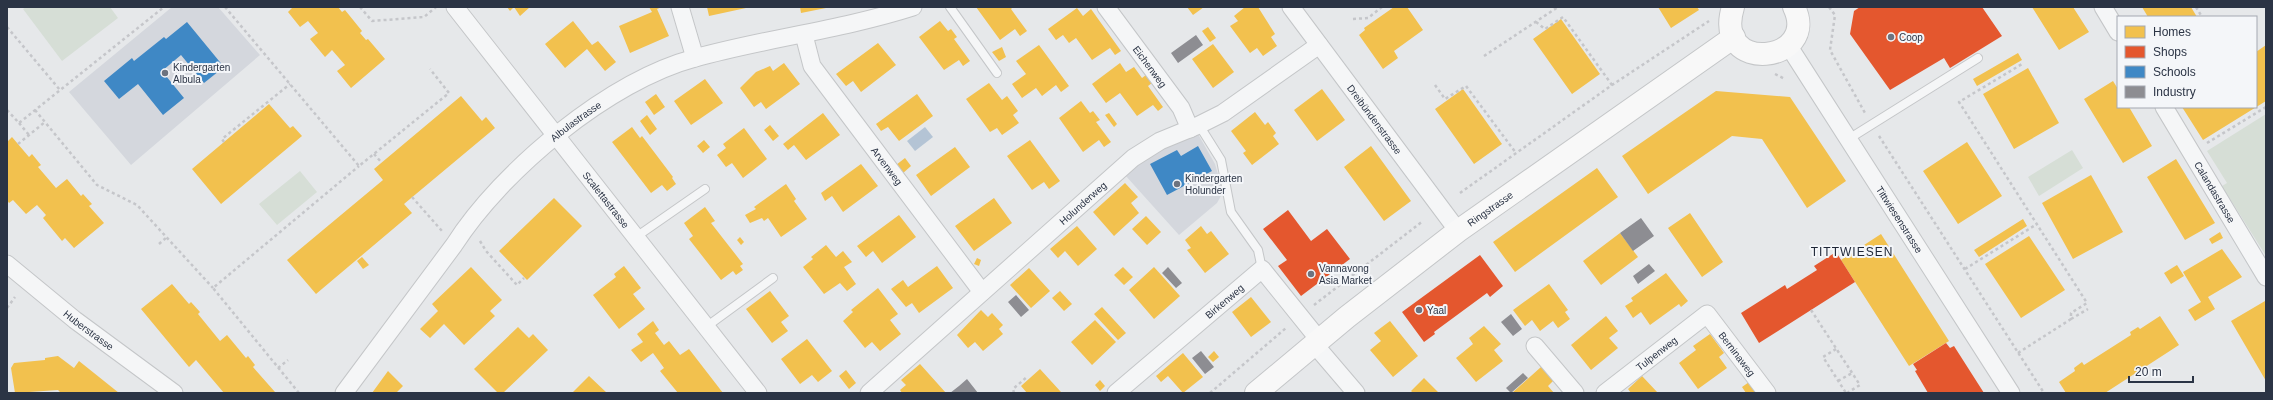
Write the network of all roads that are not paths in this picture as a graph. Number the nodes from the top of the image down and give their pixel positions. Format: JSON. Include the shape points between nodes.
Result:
{"nodes":[{"id":1,"x":455,"y":7,"type":"edge"},
{"id":2,"x":680,"y":7,"type":"edge"},
{"id":3,"x":912,"y":7,"type":"edge"},
{"id":4,"x":950,"y":7,"type":"edge"},
{"id":5,"x":1106,"y":7,"type":"edge"},
{"id":6,"x":1291,"y":7,"type":"edge"},
{"id":7,"x":1733,"y":7,"type":"edge"},
{"id":8,"x":1794,"y":7,"type":"edge"},
{"id":9,"x":2103,"y":7,"type":"edge"},
{"id":10,"x":875,"y":13,"type":"edge"},
{"id":11,"x":2117,"y":30,"type":"edge"},
{"id":12,"x":804,"y":35,"type":"junction"},
{"id":13,"x":1734,"y":37,"type":"junction"},
{"id":14,"x":1319,"y":45,"type":"junction"},
{"id":15,"x":1788,"y":45,"type":"junction"},
{"id":16,"x":695,"y":58,"type":"junction"},
{"id":17,"x":1978,"y":58,"type":"dead end"},
{"id":18,"x":997,"y":73,"type":"dead end"},
{"id":19,"x":2165,"y":108,"type":"edge"},
{"id":20,"x":1194,"y":127,"type":"junction"},
{"id":21,"x":556,"y":137,"type":"junction"},
{"id":22,"x":1847,"y":140,"type":"junction"},
{"id":23,"x":705,"y":189,"type":"dead end"},
{"id":24,"x":1458,"y":231,"type":"junction"},
{"id":25,"x":636,"y":237,"type":"junction"},
{"id":26,"x":7,"y":264,"type":"edge"},
{"id":27,"x":1262,"y":269,"type":"junction"},
{"id":28,"x":2266,"y":277,"type":"edge"},
{"id":29,"x":772,"y":278,"type":"dead end"},
{"id":30,"x":982,"y":292,"type":"junction"},
{"id":31,"x":1707,"y":314,"type":"joint"},
{"id":32,"x":706,"y":326,"type":"junction"},
{"id":33,"x":1317,"y":343,"type":"junction"},
{"id":34,"x":1535,"y":346,"type":"dead end"},
{"id":35,"x":174,"y":393,"type":"edge"},
{"id":36,"x":344,"y":393,"type":"edge"},
{"id":37,"x":758,"y":393,"type":"edge"},
{"id":38,"x":869,"y":393,"type":"edge"},
{"id":39,"x":1116,"y":393,"type":"edge"},
{"id":40,"x":1256,"y":393,"type":"edge"},
{"id":41,"x":1356,"y":393,"type":"edge"},
{"id":42,"x":1575,"y":393,"type":"edge"},
{"id":43,"x":1605,"y":393,"type":"edge"},
{"id":44,"x":1767,"y":393,"type":"edge"},
{"id":45,"x":2011,"y":393,"type":"edge"}],
"edges":[{"from":1,"to":21,"type":"street","name":"Scalettastrasse"},
{"from":2,"to":16,"type":"street"},
{"from":3,"to":10,"type":"street","name":"Albulastrasse"},
{"from":4,"to":18,"type":"lane"},
{"from":5,"to":20,"type":"street","name":"Eichenweg"},
{"from":6,"to":14,"type":"street","name":"Dreibündenstrasse"},
{"from":7,"to":13,"type":"main road","via":[[1730,16]]},
{"from":8,"to":15,"type":"main road","via":[[1798,24],[1795,36]]},
{"from":9,"to":11,"type":"street"},
{"from":10,"to":12,"type":"street","name":"Albulastrasse"},
{"from":12,"to":16,"type":"street","name":"Albulastrasse"},
{"from":12,"to":30,"type":"street","name":"Arvenweg","via":[[812,66]]},
{"from":13,"to":15,"type":"main road","via":[[1742,47],[1753,53],[1765,55],[1778,52]]},
{"from":13,"to":24,"type":"main road","name":"Ringstrasse"},
{"from":14,"to":20,"type":"street","name":"Holunderweg","via":[[1247,98]]},
{"from":14,"to":24,"type":"street","name":"Dreibündenstrasse"},
{"from":15,"to":22,"type":"street","name":"Tittwiesenstrasse"},
{"from":16,"to":21,"type":"street","name":"Albulastrasse","via":[[651,74],[625,87]]},
{"from":17,"to":22,"type":"lane"},
{"from":19,"to":28,"type":"street","name":"Calandastrasse"},
{"from":20,"to":27,"type":"lane","via":[[1221,160],[1232,212],[1258,250]]},
{"from":20,"to":30,"type":"street","name":"Holunderweg","via":[[1160,141],[1132,158]]},
{"from":21,"to":25,"type":"street","name":"Scalettastrasse"},
{"from":21,"to":36,"type":"street","name":"Albulastrasse","via":[[521,166],[468,222],[454,245]]},
{"from":22,"to":45,"type":"street","name":"Tittwiesenstrasse"},
{"from":23,"to":25,"type":"lane"},
{"from":24,"to":33,"type":"main road","name":"Ringstrasse"},
{"from":25,"to":32,"type":"street","name":"Scalettastrasse"},
{"from":26,"to":35,"type":"street","name":"Huberstrasse","via":[[75,320]]},
{"from":27,"to":33,"type":"street"},
{"from":27,"to":39,"type":"street","name":"Birkenweg"},
{"from":29,"to":32,"type":"lane"},
{"from":30,"to":38,"type":"street","name":"Holunderweg"},
{"from":31,"to":43,"type":"street","name":"Tulpenweg"},
{"from":31,"to":44,"type":"street","name":"Berninaweg"},
{"from":32,"to":37,"type":"street","name":"Scalettastrasse"},
{"from":33,"to":40,"type":"main road","name":"Ringstrasse"},
{"from":33,"to":41,"type":"street"},
{"from":34,"to":42,"type":"street"}]}
